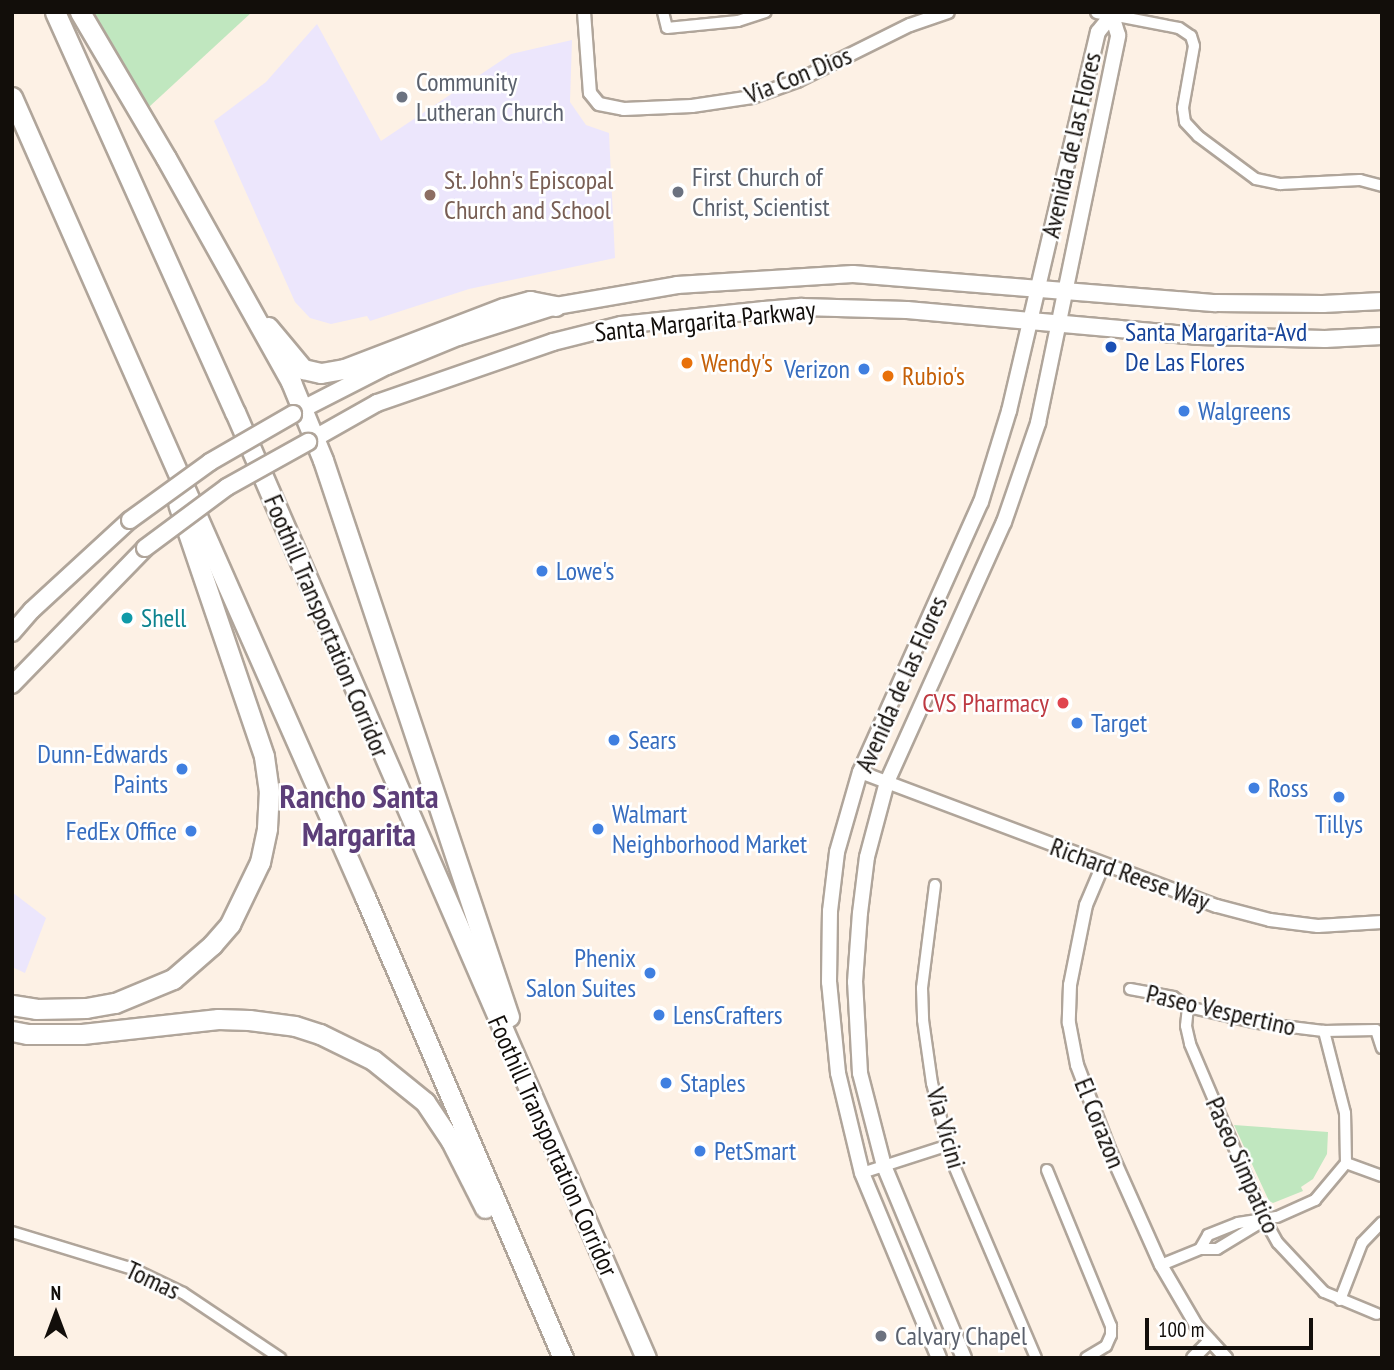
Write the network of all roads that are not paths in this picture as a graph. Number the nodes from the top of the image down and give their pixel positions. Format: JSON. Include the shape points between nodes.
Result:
{"nodes":[{"id":1,"x":55,"y":12,"type":"edge"},
{"id":2,"x":80,"y":12,"type":"edge"},
{"id":3,"x":584,"y":12,"type":"edge"},
{"id":4,"x":663,"y":12,"type":"edge"},
{"id":5,"x":694,"y":12,"type":"edge"},
{"id":6,"x":766,"y":12,"type":"edge"},
{"id":7,"x":948,"y":12,"type":"edge"},
{"id":8,"x":1097,"y":12,"type":"edge"},
{"id":9,"x":1113,"y":14,"type":"edge"},
{"id":10,"x":696,"y":24,"type":"junction"},
{"id":11,"x":12,"y":97,"type":"edge"},
{"id":12,"x":1382,"y":186,"type":"edge"},
{"id":13,"x":1037,"y":290,"type":"junction"},
{"id":14,"x":1065,"y":293,"type":"junction"},
{"id":15,"x":245,"y":299,"type":"junction"},
{"id":16,"x":1382,"y":301,"type":"edge"},
{"id":17,"x":556,"y":306,"type":"junction"},
{"id":18,"x":106,"y":314,"type":"junction"},
{"id":19,"x":1030,"y":321,"type":"junction"},
{"id":20,"x":1060,"y":323,"type":"junction"},
{"id":21,"x":1382,"y":336,"type":"edge"},
{"id":22,"x":297,"y":411,"type":"junction"},
{"id":23,"x":311,"y":440,"type":"junction"},
{"id":24,"x":12,"y":633,"type":"edge"},
{"id":25,"x":12,"y":685,"type":"edge"},
{"id":26,"x":860,"y":772,"type":"junction"},
{"id":27,"x":887,"y":782,"type":"junction"},
{"id":28,"x":1103,"y":865,"type":"junction"},
{"id":29,"x":935,"y":885,"type":"dead end"},
{"id":30,"x":1382,"y":922,"type":"edge"},
{"id":31,"x":1130,"y":989,"type":"dead end"},
{"id":32,"x":12,"y":1005,"type":"edge"},
{"id":33,"x":1188,"y":1007,"type":"junction"},
{"id":34,"x":12,"y":1031,"type":"edge"},
{"id":35,"x":1324,"y":1031,"type":"junction"},
{"id":36,"x":1382,"y":1048,"type":"edge"},
{"id":37,"x":946,"y":1146,"type":"junction"},
{"id":38,"x":1346,"y":1163,"type":"junction"},
{"id":39,"x":884,"y":1166,"type":"junction"},
{"id":40,"x":1047,"y":1170,"type":"dead end"},
{"id":41,"x":863,"y":1173,"type":"junction"},
{"id":42,"x":565,"y":1175,"type":"junction"},
{"id":43,"x":1382,"y":1176,"type":"edge"},
{"id":44,"x":1265,"y":1220,"type":"junction"},
{"id":45,"x":1382,"y":1222,"type":"edge"},
{"id":46,"x":12,"y":1232,"type":"edge"},
{"id":47,"x":1161,"y":1265,"type":"junction"},
{"id":48,"x":524,"y":1270,"type":"junction"},
{"id":49,"x":1340,"y":1300,"type":"junction"},
{"id":50,"x":1377,"y":1314,"type":"dead end"},
{"id":51,"x":1210,"y":1341,"type":"junction"},
{"id":52,"x":280,"y":1358,"type":"edge"},
{"id":53,"x":563,"y":1358,"type":"edge"},
{"id":54,"x":646,"y":1358,"type":"edge"},
{"id":55,"x":939,"y":1358,"type":"edge"},
{"id":56,"x":964,"y":1358,"type":"edge"},
{"id":57,"x":1036,"y":1358,"type":"edge"},
{"id":58,"x":1086,"y":1358,"type":"edge"},
{"id":59,"x":1193,"y":1358,"type":"edge"},
{"id":60,"x":1226,"y":1358,"type":"edge"}],
"edges":[{"from":1,"to":42,"type":"highway","name":"Foothill Transportation Corridor","via":[[235,412]]},
{"from":2,"to":15,"type":"highway"},
{"from":3,"to":7,"type":"street","name":"Via Con Dios","via":[[590,93],[599,104],[624,109],[752,97]]},
{"from":4,"to":10,"type":"street","via":[[667,28]]},
{"from":5,"to":10,"type":"street"},
{"from":6,"to":10,"type":"street","via":[[738,21]]},
{"from":8,"to":9,"type":"street"},
{"from":9,"to":12,"type":"street","via":[[1179,28],[1191,36],[1194,46],[1183,108],[1185,122],[1256,178],[1280,184],[1360,180]]},
{"from":9,"to":13,"type":"main road","name":"Avenida de las Flores","via":[[1098,32]]},
{"from":9,"to":14,"type":"main road","name":"Avenida de las Flores","via":[[1118,35]]},
{"from":11,"to":18,"type":"highway"},
{"from":13,"to":14,"type":"main road","name":"Santa Margarita Parkway"},
{"from":13,"to":17,"type":"main road","name":"Santa Margarita Parkway","via":[[853,274],[677,285]]},
{"from":13,"to":19,"type":"main road","name":"Avenida de las Flores"},
{"from":14,"to":16,"type":"main road","name":"Santa Margarita Parkway","via":[[1216,303]]},
{"from":14,"to":20,"type":"main road","name":"Avenida de las Flores"},
{"from":15,"to":17,"type":"highway","via":[[303,369],[321,373],[344,369],[504,308],[530,302]]},
{"from":15,"to":22,"type":"highway"},
{"from":17,"to":22,"type":"main road","name":"Santa Margarita Parkway","via":[[458,337]]},
{"from":18,"to":32,"type":"highway","via":[[104,328],[175,495],[264,756],[267,828],[260,862],[230,924],[173,979],[115,1003],[86,1008]]},
{"from":18,"to":48,"type":"highway","via":[[365,897]]},
{"from":19,"to":20,"type":"main road","name":"Santa Margarita Parkway"},
{"from":19,"to":23,"type":"main road","name":"Santa Margarita Parkway","via":[[802,307],[621,325],[553,342],[390,398]]},
{"from":19,"to":26,"type":"main road","name":"Avenida de las Flores","via":[[981,502]]},
{"from":20,"to":21,"type":"main road","name":"Santa Margarita Parkway","via":[[1199,336]]},
{"from":20,"to":27,"type":"main road","name":"Avenida de las Flores","via":[[1038,423],[1004,522]]},
{"from":22,"to":23,"type":"highway"},
{"from":22,"to":24,"type":"main road","name":"Santa Margarita Parkway","bridge":true,"via":[[210,462],[130,520]]},
{"from":23,"to":25,"type":"main road","name":"Santa Margarita Parkway","bridge":true,"via":[[227,487],[145,548]]},
{"from":23,"to":42,"type":"highway","via":[[514,1030],[564,1158]]},
{"from":26,"to":27,"type":"street","name":"Richard Reese Way"},
{"from":26,"to":41,"type":"main road","name":"Avenida de las Flores","via":[[837,852],[829,982],[838,1073]]},
{"from":27,"to":28,"type":"street","name":"Richard Reese Way"},
{"from":27,"to":39,"type":"main road","name":"Avenida de las Flores","via":[[867,857],[855,982],[860,1073]]},
{"from":28,"to":30,"type":"street","name":"Richard Reese Way","via":[[1270,920],[1318,926]]},
{"from":28,"to":47,"type":"street","name":"El Corazon","via":[[1086,905],[1076,951],[1069,1023],[1077,1065]]},
{"from":29,"to":37,"type":"street","name":"Via Vicini","via":[[926,943],[923,1020]]},
{"from":31,"to":33,"type":"street","name":"Paseo Vespertino","via":[[1173,997]]},
{"from":33,"to":35,"type":"street","name":"Paseo Vespertino","via":[[1258,1023]]},
{"from":33,"to":44,"type":"street","name":"Paseo Simpatico","via":[[1190,1044]]},
{"from":34,"to":48,"type":"highway","via":[[82,1034],[218,1019],[249,1020],[295,1026],[342,1043],[391,1072],[425,1102],[452,1141],[505,1247]]},
{"from":35,"to":36,"type":"street","name":"Paseo Vespertino","via":[[1376,1030]]},
{"from":35,"to":38,"type":"street","via":[[1345,1113]]},
{"from":37,"to":39,"type":"street"},
{"from":37,"to":57,"type":"street","name":"Via Vicini"},
{"from":38,"to":43,"type":"street"},
{"from":38,"to":44,"type":"street","via":[[1315,1200]]},
{"from":39,"to":41,"type":"street"},
{"from":39,"to":56,"type":"main road","name":"Avenida de las Flores"},
{"from":40,"to":58,"type":"street","via":[[1111,1326],[1106,1346]]},
{"from":41,"to":55,"type":"main road","name":"Avenida de las Flores"},
{"from":42,"to":54,"type":"highway","name":"Foothill Transportation Corridor"},
{"from":44,"to":47,"type":"street","via":[[1217,1249],[1200,1249]]},
{"from":44,"to":49,"type":"street","name":"Paseo Simpatico","via":[[1278,1243],[1309,1278]]},
{"from":45,"to":49,"type":"street","via":[[1362,1243]]},
{"from":46,"to":52,"type":"street","name":"Tomas","via":[[133,1269],[183,1293]]},
{"from":47,"to":51,"type":"street","name":"El Corazon"},
{"from":48,"to":53,"type":"highway"},
{"from":49,"to":50,"type":"street","name":"Paseo Simpatico"},
{"from":51,"to":59,"type":"street"},
{"from":51,"to":60,"type":"street","name":"El Corazon"}]}
